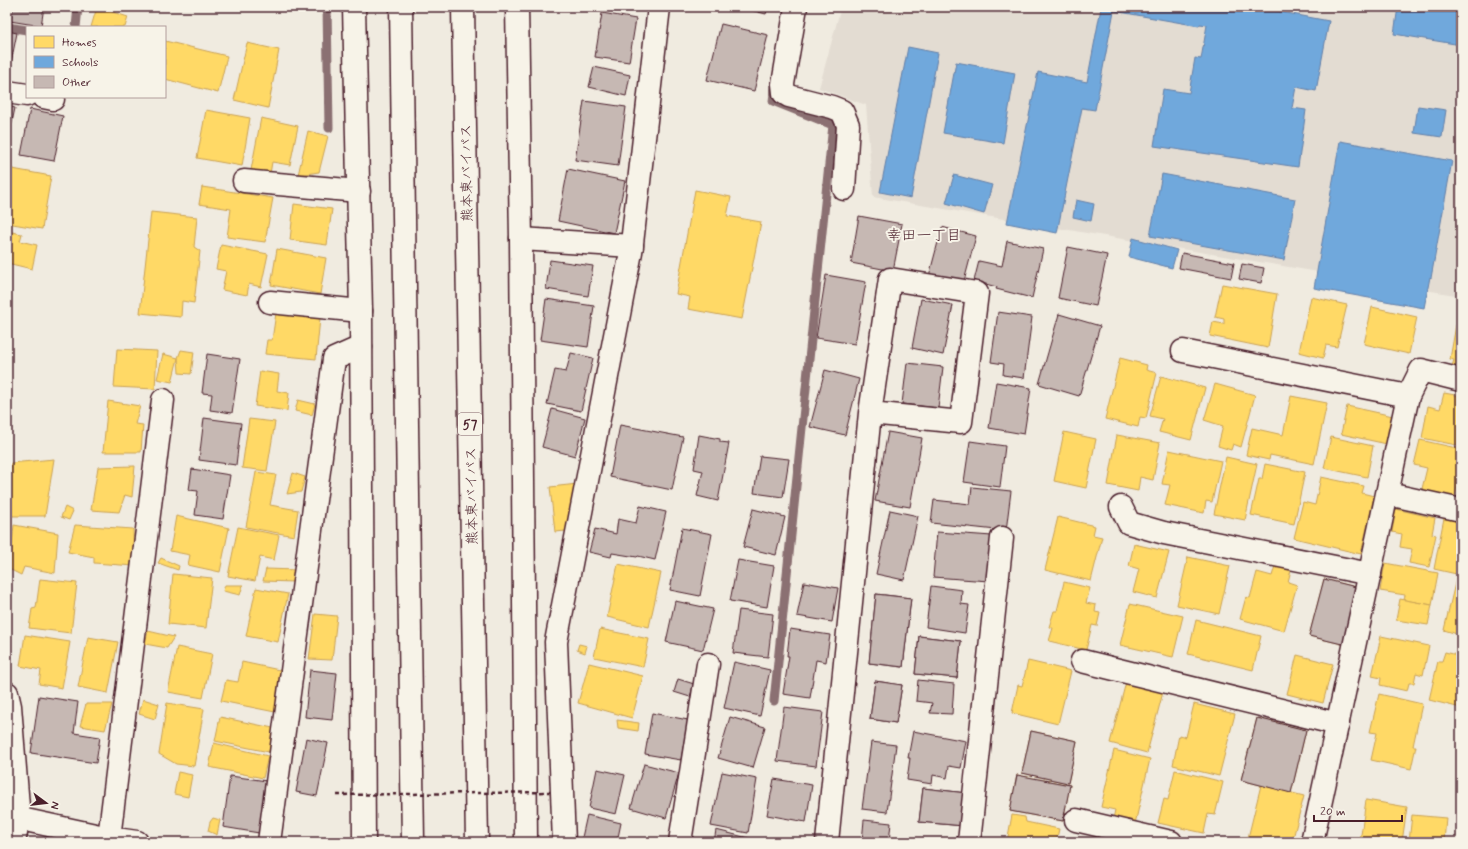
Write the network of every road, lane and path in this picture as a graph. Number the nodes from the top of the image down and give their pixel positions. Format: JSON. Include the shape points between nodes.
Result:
{"nodes":[{"id":1,"x":354,"y":7,"type":"edge"},
{"id":2,"x":401,"y":7,"type":"edge"},
{"id":3,"x":463,"y":7,"type":"edge"},
{"id":4,"x":517,"y":7,"type":"edge"},
{"id":5,"x":659,"y":7,"type":"edge"},
{"id":6,"x":796,"y":7,"type":"edge"},
{"id":7,"x":7,"y":92,"type":"edge"},
{"id":8,"x":26,"y":95,"type":"edge"},
{"id":9,"x":244,"y":181,"type":"dead end"},
{"id":10,"x":844,"y":189,"type":"dead end"},
{"id":11,"x":359,"y":191,"type":"junction"},
{"id":12,"x":521,"y":239,"type":"junction"},
{"id":13,"x":632,"y":246,"type":"junction"},
{"id":14,"x":270,"y":302,"type":"dead end"},
{"id":15,"x":361,"y":311,"type":"junction"},
{"id":16,"x":361,"y":347,"type":"junction"},
{"id":17,"x":1183,"y":351,"type":"dead end"},
{"id":18,"x":1461,"y":380,"type":"edge"},
{"id":19,"x":1408,"y":396,"type":"junction"},
{"id":20,"x":163,"y":400,"type":"dead end"},
{"id":21,"x":870,"y":413,"type":"junction"},
{"id":22,"x":1388,"y":494,"type":"junction"},
{"id":23,"x":1121,"y":507,"type":"dead end"},
{"id":24,"x":1461,"y":510,"type":"edge"},
{"id":25,"x":1002,"y":538,"type":"dead end"},
{"id":26,"x":1370,"y":574,"type":"junction"},
{"id":27,"x":1082,"y":661,"type":"dead end"},
{"id":28,"x":708,"y":664,"type":"dead end"},
{"id":29,"x":7,"y":693,"type":"edge"},
{"id":30,"x":1338,"y":724,"type":"junction"},
{"id":31,"x":550,"y":792,"type":"dead end"},
{"id":32,"x":337,"y":795,"type":"dead end"},
{"id":33,"x":13,"y":817,"type":"edge"},
{"id":34,"x":1076,"y":820,"type":"dead end"},
{"id":35,"x":109,"y":838,"type":"junction"},
{"id":36,"x":14,"y":842,"type":"edge"},
{"id":37,"x":137,"y":842,"type":"edge"},
{"id":38,"x":269,"y":842,"type":"edge"},
{"id":39,"x":364,"y":842,"type":"edge"},
{"id":40,"x":413,"y":842,"type":"edge"},
{"id":41,"x":477,"y":842,"type":"edge"},
{"id":42,"x":526,"y":842,"type":"edge"},
{"id":43,"x":564,"y":842,"type":"edge"},
{"id":44,"x":680,"y":842,"type":"edge"},
{"id":45,"x":827,"y":842,"type":"edge"},
{"id":46,"x":969,"y":842,"type":"edge"},
{"id":47,"x":1171,"y":842,"type":"edge"},
{"id":48,"x":1312,"y":842,"type":"edge"}],
"edges":[{"from":1,"to":11,"type":"main road"},
{"from":2,"to":40,"type":"main road"},
{"from":3,"to":41,"type":"main road","name":"熊本東バイパス","number":"57"},
{"from":4,"to":12,"type":"main road"},
{"from":5,"to":13,"type":"main road"},
{"from":6,"to":10,"type":"main road","via":[[783,84],[784,93],[842,111],[848,125]]},
{"from":7,"to":8,"type":"main road"},
{"from":9,"to":11,"type":"main road"},
{"from":11,"to":15,"type":"main road"},
{"from":12,"to":13,"type":"main road"},
{"from":12,"to":42,"type":"main road"},
{"from":13,"to":43,"type":"main road","via":[[556,642]]},
{"from":14,"to":15,"type":"main road"},
{"from":15,"to":16,"type":"main road"},
{"from":16,"to":38,"type":"main road","via":[[334,359]]},
{"from":16,"to":39,"type":"main road"},
{"from":17,"to":19,"type":"main road"},
{"from":18,"to":19,"type":"main road","via":[[1421,370]]},
{"from":19,"to":22,"type":"main road"},
{"from":20,"to":35,"type":"main road"},
{"from":21,"to":21,"type":"main road","via":[[890,279],[977,293],[961,422]]},
{"from":21,"to":45,"type":"main road"},
{"from":22,"to":24,"type":"main road"},
{"from":22,"to":26,"type":"main road"},
{"from":23,"to":26,"type":"main road","via":[[1129,523],[1164,533]]},
{"from":25,"to":46,"type":"main road"},
{"from":26,"to":30,"type":"main road"},
{"from":27,"to":30,"type":"main road"},
{"from":28,"to":44,"type":"main road"},
{"from":29,"to":33,"type":"main road","via":[[10,706]]},
{"from":30,"to":48,"type":"main road"},
{"from":31,"to":32,"type":"path","bridge":true},
{"from":33,"to":35,"type":"main road"},
{"from":33,"to":36,"type":"main road"},
{"from":34,"to":47,"type":"main road"},
{"from":35,"to":37,"type":"main road"}]}
